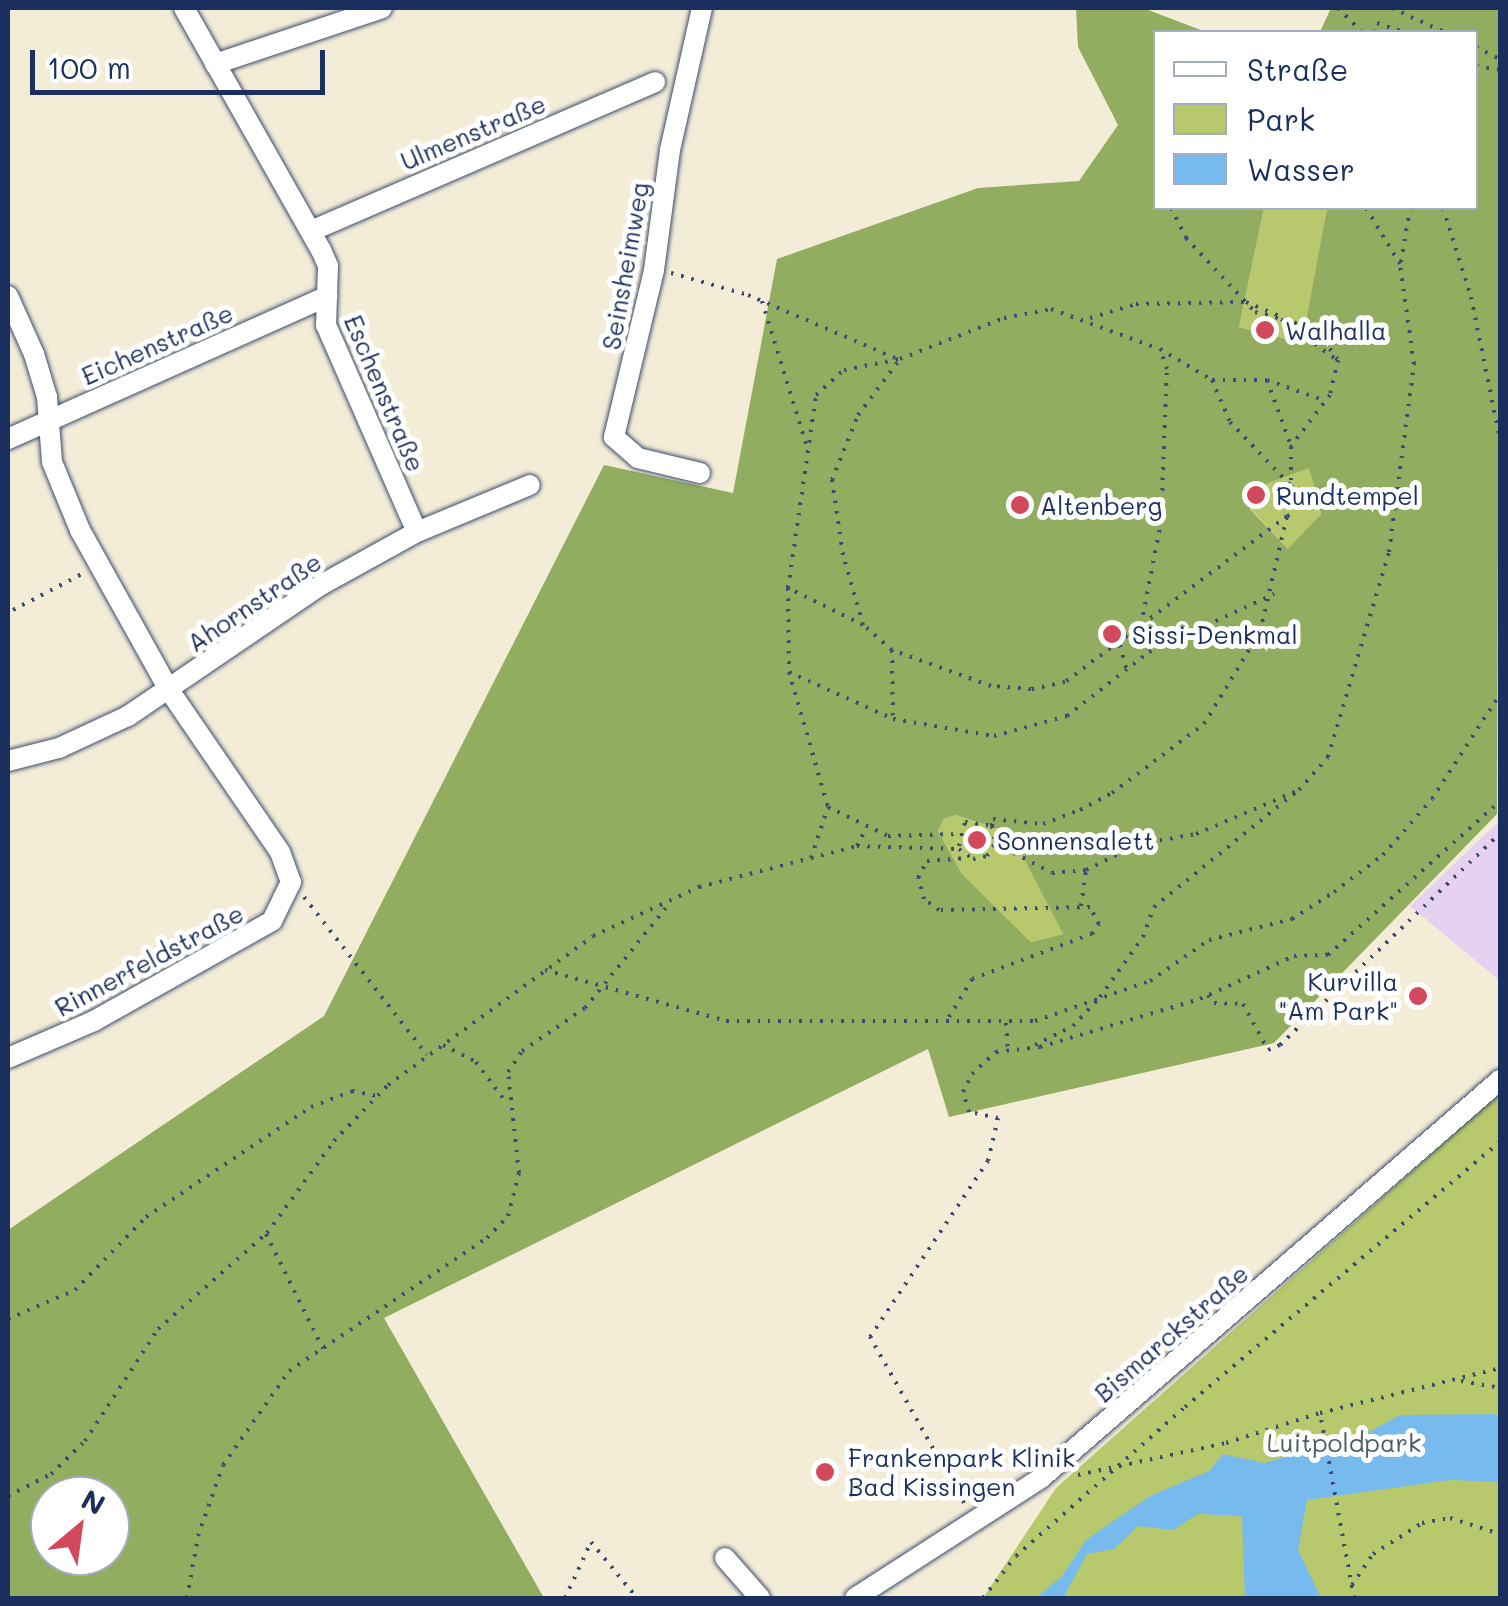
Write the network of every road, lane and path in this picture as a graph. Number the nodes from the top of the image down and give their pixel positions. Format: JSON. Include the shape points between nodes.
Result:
{"nodes":[{"id":1,"x":184,"y":8,"type":"edge"},
{"id":2,"x":382,"y":8,"type":"edge"},
{"id":3,"x":702,"y":8,"type":"edge"},
{"id":4,"x":1338,"y":8,"type":"edge"},
{"id":5,"x":1392,"y":8,"type":"edge"},
{"id":6,"x":1360,"y":30,"type":"edge"},
{"id":7,"x":1375,"y":30,"type":"edge"},
{"id":8,"x":1396,"y":30,"type":"edge"},
{"id":9,"x":1440,"y":30,"type":"edge"},
{"id":10,"x":215,"y":64,"type":"junction"},
{"id":11,"x":655,"y":82,"type":"dead end"},
{"id":12,"x":1172,"y":210,"type":"edge"},
{"id":13,"x":1367,"y":210,"type":"edge"},
{"id":14,"x":1410,"y":210,"type":"edge"},
{"id":15,"x":1444,"y":210,"type":"edge"},
{"id":16,"x":311,"y":231,"type":"junction"},
{"id":17,"x":1400,"y":264,"type":"junction"},
{"id":18,"x":654,"y":270,"type":"junction"},
{"id":19,"x":8,"y":296,"type":"edge"},
{"id":20,"x":326,"y":296,"type":"junction"},
{"id":21,"x":762,"y":302,"type":"junction"},
{"id":22,"x":1246,"y":302,"type":"junction"},
{"id":23,"x":1269,"y":314,"type":"junction"},
{"id":24,"x":1088,"y":318,"type":"junction"},
{"id":25,"x":1160,"y":350,"type":"junction"},
{"id":26,"x":900,"y":360,"type":"junction"},
{"id":27,"x":1338,"y":360,"type":"junction"},
{"id":28,"x":1212,"y":380,"type":"junction"},
{"id":29,"x":1266,"y":380,"type":"junction"},
{"id":30,"x":1325,"y":401,"type":"junction"},
{"id":31,"x":48,"y":420,"type":"junction"},
{"id":32,"x":8,"y":439,"type":"edge"},
{"id":33,"x":1500,"y":440,"type":"edge"},
{"id":34,"x":806,"y":444,"type":"junction"},
{"id":35,"x":1291,"y":446,"type":"junction"},
{"id":36,"x":700,"y":473,"type":"dead end"},
{"id":37,"x":530,"y":485,"type":"dead end"},
{"id":38,"x":1291,"y":486,"type":"junction"},
{"id":39,"x":1297,"y":490,"type":"dead end"},
{"id":40,"x":1294,"y":513,"type":"dead end"},
{"id":41,"x":1287,"y":516,"type":"junction"},
{"id":42,"x":417,"y":532,"type":"junction"},
{"id":43,"x":99,"y":564,"type":"junction"},
{"id":44,"x":788,"y":588,"type":"junction"},
{"id":45,"x":1274,"y":594,"type":"junction"},
{"id":46,"x":13,"y":610,"type":"dead end"},
{"id":47,"x":864,"y":625,"type":"junction"},
{"id":48,"x":1141,"y":625,"type":"junction"},
{"id":49,"x":1120,"y":646,"type":"junction"},
{"id":50,"x":892,"y":650,"type":"junction"},
{"id":51,"x":1128,"y":662,"type":"junction"},
{"id":52,"x":1138,"y":662,"type":"junction"},
{"id":53,"x":1126,"y":670,"type":"junction"},
{"id":54,"x":789,"y":672,"type":"junction"},
{"id":55,"x":169,"y":690,"type":"junction"},
{"id":56,"x":1500,"y":694,"type":"edge"},
{"id":57,"x":893,"y":718,"type":"junction"},
{"id":58,"x":8,"y":761,"type":"edge"},
{"id":59,"x":1298,"y":790,"type":"junction"},
{"id":60,"x":1500,"y":801,"type":"edge"},
{"id":61,"x":828,"y":807,"type":"junction"},
{"id":62,"x":992,"y":826,"type":"junction"},
{"id":63,"x":866,"y":830,"type":"junction"},
{"id":64,"x":1500,"y":833,"type":"edge"},
{"id":65,"x":957,"y":834,"type":"junction"},
{"id":66,"x":996,"y":842,"type":"junction"},
{"id":67,"x":857,"y":846,"type":"junction"},
{"id":68,"x":959,"y":848,"type":"junction"},
{"id":69,"x":811,"y":858,"type":"junction"},
{"id":70,"x":972,"y":859,"type":"junction"},
{"id":71,"x":1086,"y":870,"type":"junction"},
{"id":72,"x":291,"y":882,"type":"junction"},
{"id":73,"x":672,"y":900,"type":"junction"},
{"id":74,"x":1081,"y":906,"type":"junction"},
{"id":75,"x":545,"y":970,"type":"junction"},
{"id":76,"x":600,"y":985,"type":"junction"},
{"id":77,"x":1208,"y":995,"type":"junction"},
{"id":78,"x":1100,"y":997,"type":"junction"},
{"id":79,"x":948,"y":1019,"type":"junction"},
{"id":80,"x":1006,"y":1023,"type":"junction"},
{"id":81,"x":444,"y":1045,"type":"junction"},
{"id":82,"x":1029,"y":1048,"type":"junction"},
{"id":83,"x":1008,"y":1051,"type":"junction"},
{"id":84,"x":427,"y":1055,"type":"junction"},
{"id":85,"x":8,"y":1058,"type":"edge"},
{"id":86,"x":1500,"y":1080,"type":"edge"},
{"id":87,"x":377,"y":1096,"type":"junction"},
{"id":88,"x":506,"y":1104,"type":"junction"},
{"id":89,"x":1500,"y":1142,"type":"edge"},
{"id":90,"x":266,"y":1234,"type":"junction"},
{"id":91,"x":8,"y":1319,"type":"edge"},
{"id":92,"x":323,"y":1349,"type":"junction"},
{"id":93,"x":1500,"y":1368,"type":"edge"},
{"id":94,"x":1456,"y":1380,"type":"junction"},
{"id":95,"x":1500,"y":1388,"type":"edge"},
{"id":96,"x":1320,"y":1413,"type":"junction"},
{"id":97,"x":1118,"y":1470,"type":"junction"},
{"id":98,"x":1041,"y":1478,"type":"junction"},
{"id":99,"x":8,"y":1496,"type":"edge"},
{"id":100,"x":974,"y":1522,"type":"junction"},
{"id":101,"x":1500,"y":1534,"type":"edge"},
{"id":102,"x":725,"y":1558,"type":"dead end"},
{"id":103,"x":1352,"y":1584,"type":"junction"},
{"id":104,"x":187,"y":1598,"type":"edge"},
{"id":105,"x":564,"y":1598,"type":"edge"},
{"id":106,"x":636,"y":1598,"type":"edge"},
{"id":107,"x":760,"y":1598,"type":"edge"},
{"id":108,"x":854,"y":1598,"type":"edge"},
{"id":109,"x":983,"y":1598,"type":"edge"},
{"id":110,"x":1354,"y":1598,"type":"edge"}],
"edges":[{"from":1,"to":10,"type":"street","name":"Eschenstraße"},
{"from":2,"to":10,"type":"street"},
{"from":3,"to":18,"type":"street","name":"Seinsheimweg","via":[[670,150]]},
{"from":4,"to":6,"type":"path"},
{"from":5,"to":9,"type":"path"},
{"from":7,"to":8,"type":"path","via":[[1377,23]]},
{"from":10,"to":16,"type":"street","name":"Eschenstraße"},
{"from":11,"to":16,"type":"street","name":"Ulmenstraße"},
{"from":12,"to":22,"type":"path","via":[[1186,238]]},
{"from":13,"to":17,"type":"path"},
{"from":14,"to":17,"type":"path"},
{"from":15,"to":33,"type":"path","via":[[1471,297]]},
{"from":16,"to":20,"type":"street","name":"Eschenstraße","via":[[328,266]]},
{"from":17,"to":59,"type":"path","via":[[1414,364],[1389,552],[1339,734]]},
{"from":18,"to":21,"type":"path"},
{"from":18,"to":36,"type":"street","name":"Seinsheimweg","via":[[614,437],[638,458]]},
{"from":19,"to":31,"type":"street","via":[[34,354]]},
{"from":20,"to":31,"type":"street","name":"Eichenstraße"},
{"from":20,"to":42,"type":"street","name":"Eschenstraße","via":[[326,325]]},
{"from":21,"to":26,"type":"path"},
{"from":21,"to":34,"type":"path"},
{"from":22,"to":23,"type":"path"},
{"from":22,"to":24,"type":"path","via":[[1136,304]]},
{"from":23,"to":27,"type":"path"},
{"from":23,"to":27,"type":"path","via":[[1318,332]]},
{"from":24,"to":25,"type":"path"},
{"from":24,"to":26,"type":"path","via":[[1051,309],[1004,318]]},
{"from":25,"to":28,"type":"path"},
{"from":25,"to":48,"type":"path","via":[[1167,369],[1162,522]]},
{"from":26,"to":34,"type":"path","via":[[844,370],[816,395]]},
{"from":26,"to":47,"type":"path","via":[[858,415],[832,480],[843,555]]},
{"from":27,"to":30,"type":"path"},
{"from":28,"to":29,"type":"path"},
{"from":28,"to":38,"type":"path","via":[[1230,422]]},
{"from":29,"to":30,"type":"path"},
{"from":29,"to":35,"type":"path"},
{"from":30,"to":35,"type":"path"},
{"from":31,"to":32,"type":"street","name":"Eichenstraße"},
{"from":31,"to":43,"type":"street","via":[[52,462]]},
{"from":34,"to":44,"type":"path"},
{"from":35,"to":38,"type":"path"},
{"from":37,"to":42,"type":"street","name":"Ahornstraße"},
{"from":38,"to":39,"type":"path"},
{"from":38,"to":41,"type":"path"},
{"from":40,"to":41,"type":"path"},
{"from":41,"to":45,"type":"path"},
{"from":41,"to":48,"type":"path"},
{"from":42,"to":55,"type":"street","name":"Ahornstraße","via":[[321,586]]},
{"from":43,"to":46,"type":"path"},
{"from":43,"to":55,"type":"street"},
{"from":44,"to":47,"type":"path"},
{"from":44,"to":54,"type":"path"},
{"from":45,"to":52,"type":"path"},
{"from":45,"to":62,"type":"path","via":[[1240,671],[1187,739],[1080,810],[1043,824],[993,819]]},
{"from":47,"to":50,"type":"path"},
{"from":48,"to":49,"type":"path"},
{"from":49,"to":50,"type":"path","via":[[1065,682],[1030,690],[991,686]]},
{"from":49,"to":51,"type":"path"},
{"from":50,"to":57,"type":"path"},
{"from":51,"to":52,"type":"path"},
{"from":51,"to":53,"type":"path"},
{"from":52,"to":53,"type":"path"},
{"from":53,"to":57,"type":"path","via":[[1068,716],[994,736]]},
{"from":54,"to":57,"type":"path"},
{"from":54,"to":61,"type":"path"},
{"from":55,"to":58,"type":"street","name":"Ahornstraße","via":[[59,748]]},
{"from":55,"to":72,"type":"street","via":[[280,852]]},
{"from":56,"to":78,"type":"path","via":[[1432,799],[1383,855],[1292,919],[1209,940],[1150,982]]},
{"from":59,"to":71,"type":"path","via":[[1196,834],[1139,844]]},
{"from":59,"to":78,"type":"path","via":[[1245,840],[1154,907],[1143,937]]},
{"from":60,"to":77,"type":"path","via":[[1328,955],[1294,956]]},
{"from":61,"to":63,"type":"path"},
{"from":61,"to":69,"type":"path"},
{"from":62,"to":65,"type":"path","via":[[965,822]]},
{"from":62,"to":66,"type":"path"},
{"from":63,"to":65,"type":"path"},
{"from":63,"to":67,"type":"path"},
{"from":64,"to":77,"type":"path","via":[[1268,1050],[1243,1004],[1214,1003]]},
{"from":65,"to":68,"type":"path"},
{"from":66,"to":70,"type":"path","via":[[987,856]]},
{"from":66,"to":71,"type":"path","via":[[1052,873]]},
{"from":67,"to":68,"type":"path"},
{"from":67,"to":69,"type":"path"},
{"from":68,"to":70,"type":"path"},
{"from":69,"to":73,"type":"path","via":[[698,886]]},
{"from":70,"to":74,"type":"path","via":[[927,861],[918,878],[924,898],[939,910]]},
{"from":71,"to":74,"type":"path"},
{"from":72,"to":84,"type":"path"},
{"from":72,"to":85,"type":"street","name":"Rinnerfeldstraße","via":[[272,922],[94,1021]]},
{"from":73,"to":75,"type":"path","via":[[593,936]]},
{"from":73,"to":76,"type":"path"},
{"from":74,"to":79,"type":"path","via":[[1099,915],[1092,934],[972,979]]},
{"from":75,"to":76,"type":"path"},
{"from":75,"to":81,"type":"path"},
{"from":76,"to":79,"type":"path","via":[[726,1021]]},
{"from":76,"to":88,"type":"path","via":[[562,1028],[522,1052],[508,1072]]},
{"from":77,"to":82,"type":"path"},
{"from":78,"to":80,"type":"path","via":[[1035,1021]]},
{"from":78,"to":82,"type":"path","via":[[1073,1026]]},
{"from":79,"to":80,"type":"path"},
{"from":80,"to":83,"type":"path"},
{"from":81,"to":84,"type":"path"},
{"from":81,"to":88,"type":"path","via":[[476,1062]]},
{"from":82,"to":83,"type":"path"},
{"from":83,"to":100,"type":"path","via":[[996,1052],[963,1092],[969,1112],[998,1118],[988,1161],[870,1337]]},
{"from":84,"to":87,"type":"path"},
{"from":86,"to":98,"type":"street","name":"Bismarckstraße"},
{"from":87,"to":90,"type":"path","via":[[334,1141]]},
{"from":87,"to":91,"type":"path","via":[[352,1090],[312,1106],[146,1217],[75,1290]]},
{"from":88,"to":92,"type":"path","via":[[519,1173],[508,1216]]},
{"from":89,"to":97,"type":"path"},
{"from":90,"to":92,"type":"path"},
{"from":90,"to":99,"type":"path","via":[[158,1329],[85,1442],[51,1474]]},
{"from":92,"to":104,"type":"path","via":[[289,1371],[223,1464],[198,1536]]},
{"from":93,"to":94,"type":"path"},
{"from":94,"to":95,"type":"path"},
{"from":94,"to":96,"type":"path"},
{"from":96,"to":97,"type":"path"},
{"from":96,"to":103,"type":"path"},
{"from":97,"to":98,"type":"path"},
{"from":97,"to":109,"type":"path","via":[[1016,1556]]},
{"from":98,"to":100,"type":"street","name":"Bismarckstraße"},
{"from":100,"to":108,"type":"street","name":"Bismarckstraße"},
{"from":101,"to":103,"type":"path","via":[[1450,1518],[1422,1523],[1373,1554]]},
{"from":102,"to":107,"type":"street"},
{"from":103,"to":110,"type":"path"},
{"from":105,"to":106,"type":"path","via":[[591,1542]]}]}
